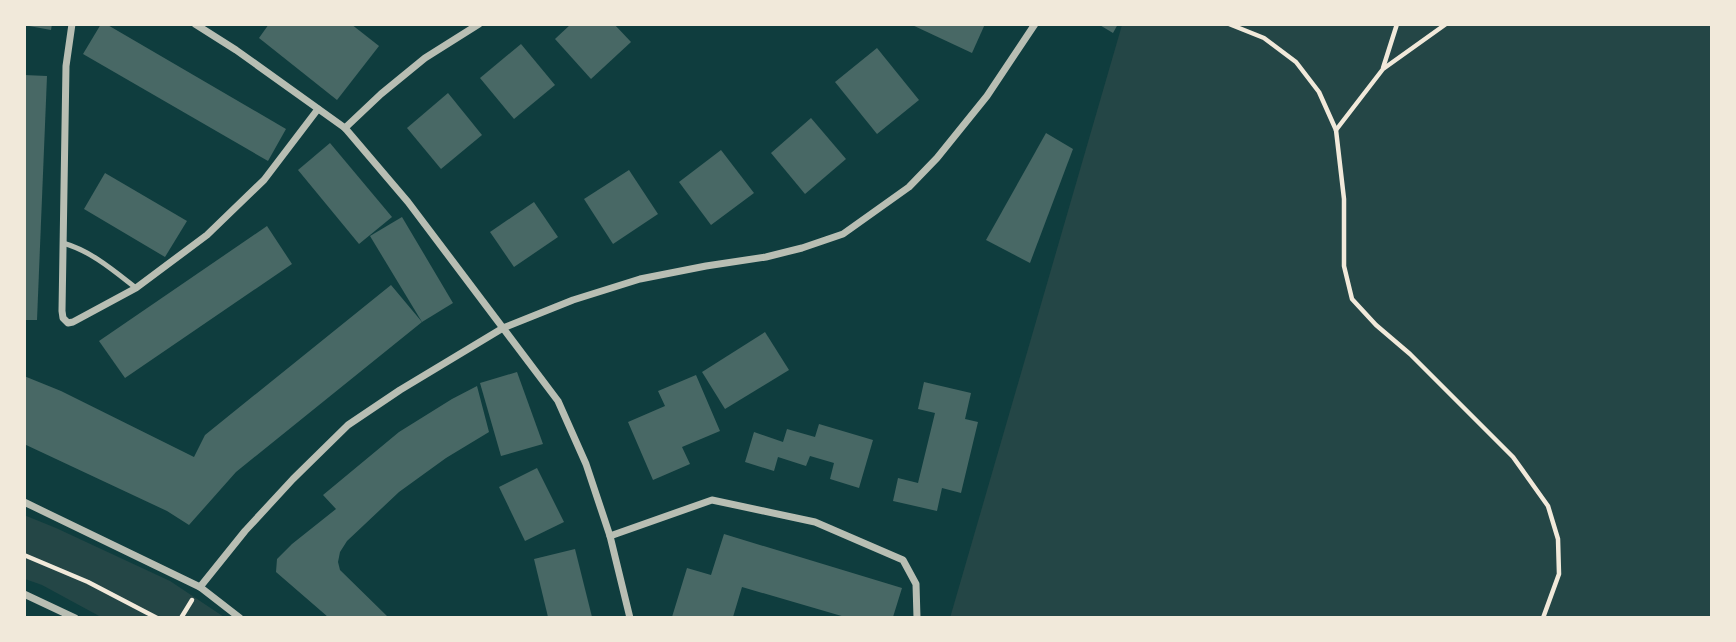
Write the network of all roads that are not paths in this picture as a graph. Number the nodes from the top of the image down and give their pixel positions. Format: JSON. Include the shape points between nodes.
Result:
{"nodes":[{"id":1,"x":72,"y":24,"type":"edge"},
{"id":2,"x":195,"y":24,"type":"edge"},
{"id":3,"x":479,"y":24,"type":"edge"},
{"id":4,"x":1035,"y":24,"type":"edge"},
{"id":5,"x":318,"y":108,"type":"junction"},
{"id":6,"x":345,"y":128,"type":"junction"},
{"id":7,"x":63,"y":243,"type":"junction"},
{"id":8,"x":136,"y":289,"type":"junction"},
{"id":9,"x":503,"y":328,"type":"junction"},
{"id":10,"x":24,"y":502,"type":"edge"},
{"id":11,"x":610,"y":536,"type":"junction"},
{"id":12,"x":200,"y":587,"type":"junction"},
{"id":13,"x":24,"y":594,"type":"edge"},
{"id":14,"x":75,"y":618,"type":"edge"},
{"id":15,"x":240,"y":618,"type":"edge"},
{"id":16,"x":630,"y":618,"type":"edge"},
{"id":17,"x":917,"y":618,"type":"edge"}],
"edges":[{"from":1,"to":7,"type":"street","via":[[66,66]]},
{"from":2,"to":5,"type":"street"},
{"from":3,"to":6,"type":"street","via":[[425,58]]},
{"from":4,"to":9,"type":"street","via":[[987,96],[937,158],[909,187],[843,234],[766,257],[640,279]]},
{"from":5,"to":6,"type":"street"},
{"from":5,"to":8,"type":"street","via":[[264,180],[206,234]]},
{"from":6,"to":9,"type":"street","via":[[408,202]]},
{"from":7,"to":8,"type":"lane","via":[[79,247]]},
{"from":7,"to":8,"type":"street","via":[[65,321],[73,323]]},
{"from":9,"to":11,"type":"street","via":[[558,401]]},
{"from":9,"to":12,"type":"street","via":[[348,425],[245,531]]},
{"from":10,"to":12,"type":"street"},
{"from":11,"to":16,"type":"street"},
{"from":11,"to":17,"type":"street","via":[[712,500],[815,522],[903,560],[916,584]]},
{"from":12,"to":15,"type":"street"},
{"from":13,"to":14,"type":"street"}]}
